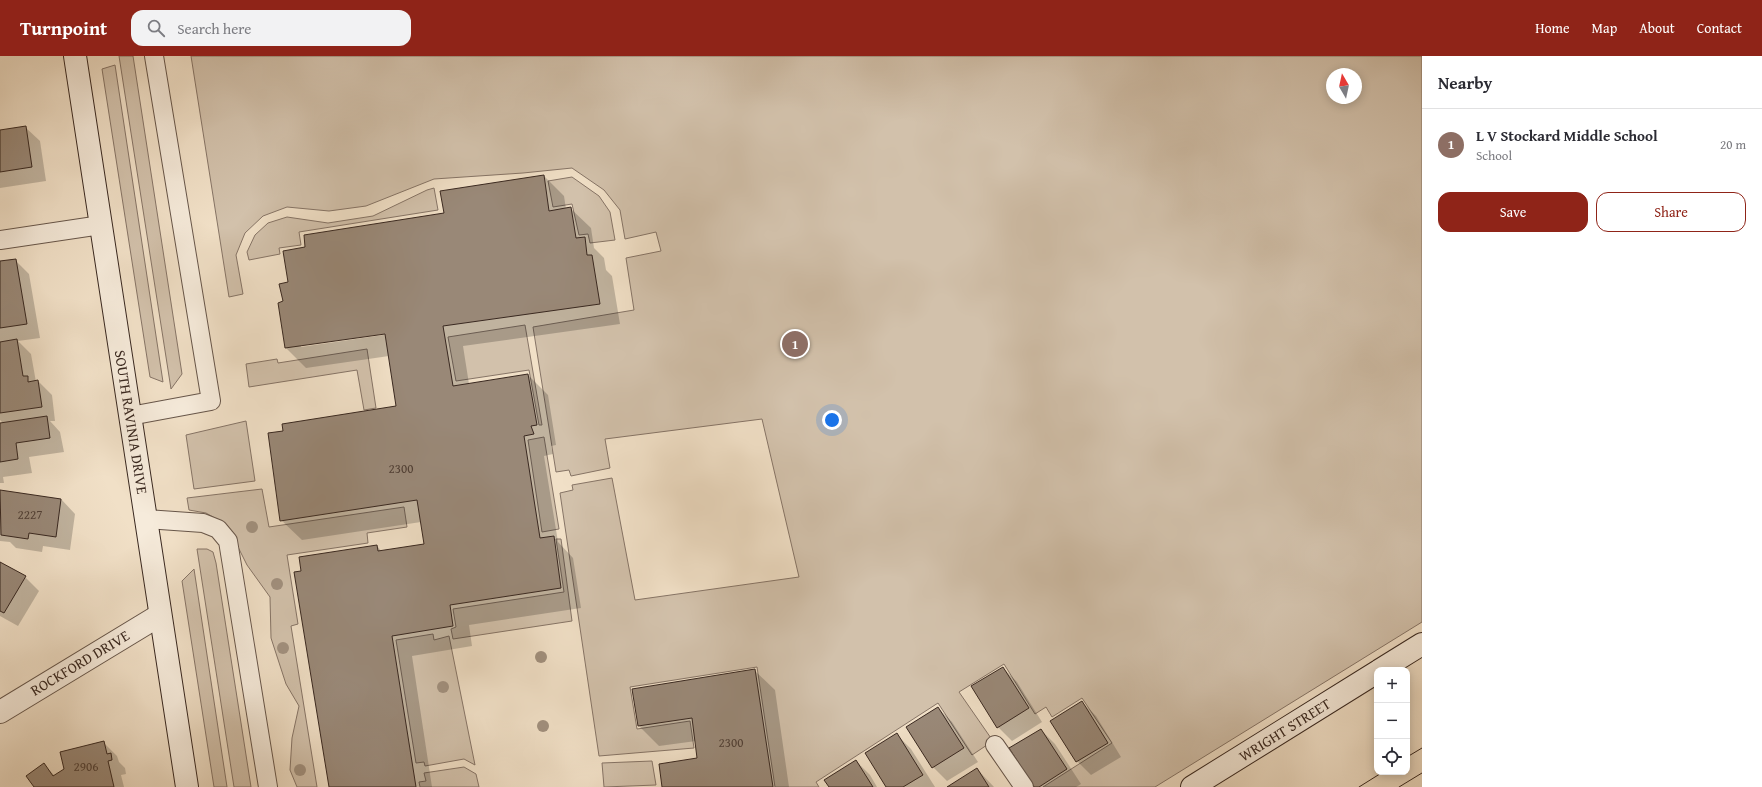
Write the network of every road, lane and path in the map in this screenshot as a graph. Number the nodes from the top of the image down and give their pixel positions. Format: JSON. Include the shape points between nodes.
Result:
{"nodes":[{"id":1,"x":75,"y":56,"type":"edge"},
{"id":2,"x":154,"y":56,"type":"edge"},
{"id":3,"x":101,"y":225,"type":"junction"},
{"id":4,"x":0,"y":240,"type":"edge"},
{"id":5,"x":130,"y":416,"type":"junction"},
{"id":6,"x":146,"y":519,"type":"junction"},
{"id":7,"x":160,"y":615,"type":"junction"},
{"id":8,"x":1422,"y":644,"type":"edge"},
{"id":9,"x":1385,"y":667,"type":"edge"},
{"id":10,"x":1374,"y":674,"type":"edge"},
{"id":11,"x":0,"y":712,"type":"edge"},
{"id":12,"x":995,"y":745,"type":"dead end"},
{"id":13,"x":187,"y":787,"type":"edge"},
{"id":14,"x":268,"y":787,"type":"edge"},
{"id":15,"x":1024,"y":787,"type":"edge"},
{"id":16,"x":1192,"y":787,"type":"edge"}],
"edges":[{"from":1,"to":3,"type":"street","name":"SOUTH RAVINIA DRIVE"},
{"from":2,"to":5,"type":"lane","via":[[211,401]]},
{"from":3,"to":4,"type":"lane"},
{"from":3,"to":5,"type":"street","name":"SOUTH RAVINIA DRIVE"},
{"from":5,"to":6,"type":"street","name":"SOUTH RAVINIA DRIVE"},
{"from":6,"to":7,"type":"street","name":"SOUTH RAVINIA DRIVE"},
{"from":6,"to":14,"type":"lane","via":[[203,523],[218,529],[228,541]]},
{"from":7,"to":11,"type":"street","name":"ROCKFORD DRIVE"},
{"from":7,"to":13,"type":"street","name":"SOUTH RAVINIA DRIVE"},
{"from":8,"to":9,"type":"street"},
{"from":10,"to":16,"type":"street","name":"WRIGHT STREET"},
{"from":12,"to":15,"type":"lane"}]}
